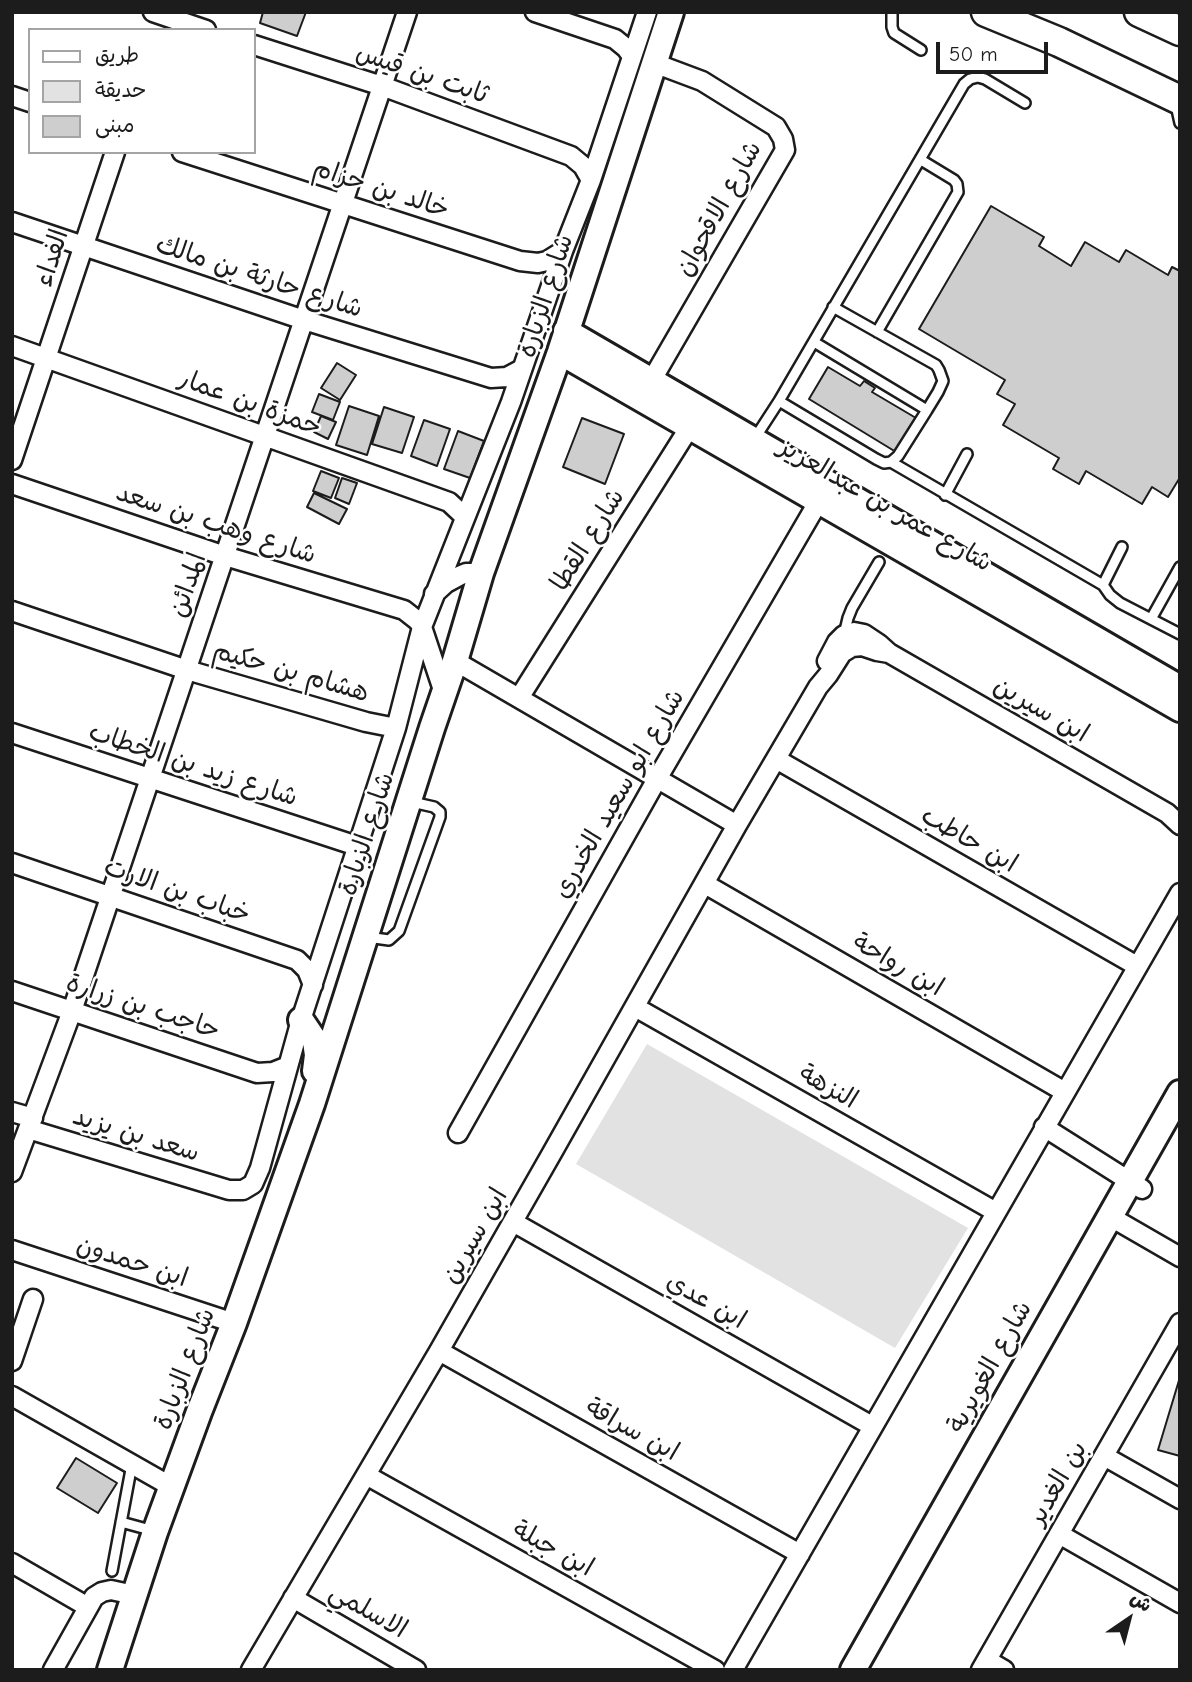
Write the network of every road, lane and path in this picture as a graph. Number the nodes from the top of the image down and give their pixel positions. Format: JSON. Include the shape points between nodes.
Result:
{"nodes":[{"id":1,"x":407,"y":12,"type":"edge"},
{"id":2,"x":535,"y":12,"type":"edge"},
{"id":3,"x":647,"y":12,"type":"edge"},
{"id":4,"x":671,"y":12,"type":"edge"},
{"id":5,"x":892,"y":12,"type":"edge"},
{"id":6,"x":978,"y":12,"type":"edge"},
{"id":7,"x":1139,"y":12,"type":"edge"},
{"id":8,"x":157,"y":17,"type":"edge"},
{"id":9,"x":997,"y":17,"type":"edge"},
{"id":10,"x":198,"y":28,"type":"edge"},
{"id":11,"x":1180,"y":31,"type":"edge"},
{"id":12,"x":256,"y":46,"type":"edge"},
{"id":13,"x":921,"y":50,"type":"dead end"},
{"id":14,"x":643,"y":60,"type":"junction"},
{"id":15,"x":382,"y":86,"type":"junction"},
{"id":16,"x":1025,"y":103,"type":"dead end"},
{"id":17,"x":1178,"y":107,"type":"edge"},
{"id":18,"x":603,"y":144,"type":"junction"},
{"id":19,"x":114,"y":154,"type":"edge"},
{"id":20,"x":188,"y":154,"type":"edge"},
{"id":21,"x":571,"y":156,"type":"junction"},
{"id":22,"x":921,"y":160,"type":"junction"},
{"id":23,"x":591,"y":180,"type":"junction"},
{"id":24,"x":343,"y":205,"type":"junction"},
{"id":25,"x":12,"y":222,"type":"edge"},
{"id":26,"x":83,"y":246,"type":"junction"},
{"id":27,"x":563,"y":251,"type":"junction"},
{"id":28,"x":833,"y":307,"type":"junction"},
{"id":29,"x":304,"y":320,"type":"junction"},
{"id":30,"x":877,"y":332,"type":"junction"},
{"id":31,"x":563,"y":342,"type":"junction"},
{"id":32,"x":814,"y":342,"type":"junction"},
{"id":33,"x":12,"y":346,"type":"edge"},
{"id":34,"x":47,"y":358,"type":"junction"},
{"id":35,"x":522,"y":369,"type":"junction"},
{"id":36,"x":491,"y":378,"type":"junction"},
{"id":37,"x":646,"y":390,"type":"junction"},
{"id":38,"x":779,"y":401,"type":"junction"},
{"id":39,"x":511,"y":402,"type":"junction"},
{"id":40,"x":927,"y":410,"type":"junction"},
{"id":41,"x":695,"y":418,"type":"junction"},
{"id":42,"x":265,"y":436,"type":"junction"},
{"id":43,"x":748,"y":449,"type":"junction"},
{"id":44,"x":967,"y":454,"type":"dead end"},
{"id":45,"x":12,"y":460,"type":"edge"},
{"id":46,"x":891,"y":462,"type":"junction"},
{"id":47,"x":12,"y":484,"type":"edge"},
{"id":48,"x":824,"y":493,"type":"junction"},
{"id":49,"x":945,"y":495,"type":"junction"},
{"id":50,"x":464,"y":517,"type":"junction"},
{"id":51,"x":1122,"y":547,"type":"dead end"},
{"id":52,"x":225,"y":556,"type":"junction"},
{"id":53,"x":879,"y":562,"type":"dead end"},
{"id":54,"x":1180,"y":567,"type":"edge"},
{"id":55,"x":481,"y":573,"type":"junction"},
{"id":56,"x":1103,"y":585,"type":"junction"},
{"id":57,"x":434,"y":594,"type":"junction"},
{"id":58,"x":404,"y":610,"type":"junction"},
{"id":59,"x":12,"y":611,"type":"edge"},
{"id":60,"x":1151,"y":620,"type":"junction"},
{"id":61,"x":422,"y":627,"type":"junction"},
{"id":62,"x":1180,"y":634,"type":"edge"},
{"id":63,"x":844,"y":635,"type":"junction"},
{"id":64,"x":889,"y":653,"type":"junction"},
{"id":65,"x":455,"y":661,"type":"junction"},
{"id":66,"x":187,"y":670,"type":"junction"},
{"id":67,"x":818,"y":687,"type":"junction"},
{"id":68,"x":1180,"y":688,"type":"edge"},
{"id":69,"x":444,"y":693,"type":"junction"},
{"id":70,"x":519,"y":698,"type":"junction"},
{"id":71,"x":1180,"y":709,"type":"edge"},
{"id":72,"x":396,"y":727,"type":"junction"},
{"id":73,"x":12,"y":733,"type":"edge"},
{"id":74,"x":776,"y":759,"type":"junction"},
{"id":75,"x":151,"y":778,"type":"junction"},
{"id":76,"x":657,"y":779,"type":"junction"},
{"id":77,"x":409,"y":801,"type":"junction"},
{"id":78,"x":1176,"y":818,"type":"edge"},
{"id":79,"x":737,"y":825,"type":"junction"},
{"id":80,"x":357,"y":846,"type":"junction"},
{"id":81,"x":12,"y":863,"type":"edge"},
{"id":82,"x":705,"y":884,"type":"junction"},
{"id":83,"x":1180,"y":893,"type":"edge"},
{"id":84,"x":111,"y":896,"type":"junction"},
{"id":85,"x":365,"y":936,"type":"junction"},
{"id":86,"x":1137,"y":966,"type":"junction"},
{"id":87,"x":313,"y":985,"type":"junction"},
{"id":88,"x":12,"y":991,"type":"edge"},
{"id":89,"x":635,"y":1007,"type":"junction"},
{"id":90,"x":72,"y":1011,"type":"junction"},
{"id":91,"x":301,"y":1020,"type":"junction"},
{"id":92,"x":288,"y":1066,"type":"junction"},
{"id":93,"x":257,"y":1073,"type":"junction"},
{"id":94,"x":1065,"y":1092,"type":"junction"},
{"id":95,"x":1180,"y":1093,"type":"edge"},
{"id":96,"x":279,"y":1097,"type":"junction"},
{"id":97,"x":312,"y":1104,"type":"junction"},
{"id":98,"x":12,"y":1112,"type":"edge"},
{"id":99,"x":30,"y":1124,"type":"junction"},
{"id":100,"x":1180,"y":1124,"type":"edge"},
{"id":101,"x":1044,"y":1128,"type":"junction"},
{"id":102,"x":458,"y":1133,"type":"dead end"},
{"id":103,"x":12,"y":1172,"type":"edge"},
{"id":104,"x":1135,"y":1185,"type":"junction"},
{"id":105,"x":229,"y":1190,"type":"joint"},
{"id":106,"x":996,"y":1212,"type":"junction"},
{"id":107,"x":1116,"y":1220,"type":"junction"},
{"id":108,"x":513,"y":1222,"type":"junction"},
{"id":109,"x":12,"y":1250,"type":"edge"},
{"id":110,"x":1180,"y":1257,"type":"edge"},
{"id":111,"x":33,"y":1299,"type":"dead end"},
{"id":112,"x":234,"y":1324,"type":"junction"},
{"id":113,"x":1180,"y":1324,"type":"edge"},
{"id":114,"x":439,"y":1351,"type":"junction"},
{"id":115,"x":12,"y":1361,"type":"edge"},
{"id":116,"x":12,"y":1396,"type":"edge"},
{"id":117,"x":872,"y":1426,"type":"junction"},
{"id":118,"x":1104,"y":1456,"type":"junction"},
{"id":119,"x":132,"y":1464,"type":"junction"},
{"id":120,"x":366,"y":1475,"type":"junction"},
{"id":121,"x":172,"y":1487,"type":"junction"},
{"id":122,"x":1180,"y":1499,"type":"edge"},
{"id":123,"x":953,"y":1508,"type":"junction"},
{"id":124,"x":121,"y":1522,"type":"junction"},
{"id":125,"x":155,"y":1532,"type":"junction"},
{"id":126,"x":1059,"y":1534,"type":"junction"},
{"id":127,"x":800,"y":1554,"type":"junction"},
{"id":128,"x":12,"y":1563,"type":"edge"},
{"id":129,"x":112,"y":1571,"type":"dead end"},
{"id":130,"x":134,"y":1595,"type":"junction"},
{"id":131,"x":293,"y":1598,"type":"junction"},
{"id":132,"x":1180,"y":1603,"type":"edge"},
{"id":133,"x":88,"y":1607,"type":"junction"},
{"id":134,"x":984,"y":1665,"type":"edge"},
{"id":135,"x":53,"y":1670,"type":"edge"},
{"id":136,"x":110,"y":1670,"type":"edge"},
{"id":137,"x":251,"y":1670,"type":"edge"},
{"id":138,"x":416,"y":1670,"type":"edge"},
{"id":139,"x":715,"y":1670,"type":"edge"},
{"id":140,"x":733,"y":1670,"type":"edge"},
{"id":141,"x":853,"y":1670,"type":"edge"},
{"id":142,"x":872,"y":1670,"type":"edge"},
{"id":143,"x":1004,"y":1670,"type":"edge"}],
"edges":[{"from":1,"to":15,"type":"street","name":"المدائن"},
{"from":2,"to":14,"type":"street","via":[[615,39]]},
{"from":3,"to":14,"type":"street","name":"شارع الزبارة"},
{"from":4,"to":14,"type":"street","name":"شارع الزبارة"},
{"from":5,"to":13,"type":"lane","via":[[894,33]]},
{"from":6,"to":9,"type":"lane"},
{"from":7,"to":11,"type":"main road"},
{"from":8,"to":10,"type":"street"},
{"from":9,"to":17,"type":"main road","via":[[1059,42]]},
{"from":12,"to":15,"type":"street","name":"ثابت بن قيس"},
{"from":14,"to":18,"type":"street","name":"شارع الزبارة"},
{"from":14,"to":31,"type":"street","name":"شارع الزبارة"},
{"from":14,"to":37,"type":"street","name":"شارع الاقحوان","via":[[702,81],[776,127],[785,150]]},
{"from":15,"to":21,"type":"street","name":"ثابت بن قيس"},
{"from":15,"to":24,"type":"street","name":"المدائن"},
{"from":16,"to":22,"type":"lane","via":[[985,79],[970,79]]},
{"from":18,"to":21,"type":"street","via":[[589,153]]},
{"from":18,"to":23,"type":"street","name":"شارع الزبارة"},
{"from":19,"to":26,"type":"street","name":"الفداء"},
{"from":20,"to":24,"type":"street","name":"خالد بن حزام"},
{"from":21,"to":23,"type":"street"},
{"from":22,"to":28,"type":"lane"},
{"from":22,"to":30,"type":"lane","via":[[954,180],[958,192]]},
{"from":23,"to":27,"type":"street","name":"شارع الزبارة"},
{"from":24,"to":27,"type":"street","name":"خالد بن حزام","via":[[520,261],[547,261]]},
{"from":24,"to":29,"type":"street","name":"المدائن"},
{"from":25,"to":26,"type":"street","name":"شارع حارثة بن مالك"},
{"from":26,"to":29,"type":"street","name":"شارع حارثة بن مالك"},
{"from":26,"to":34,"type":"street","name":"الفداء"},
{"from":27,"to":35,"type":"street","name":"شارع الزبارة"},
{"from":28,"to":30,"type":"lane"},
{"from":28,"to":32,"type":"lane"},
{"from":29,"to":36,"type":"street","name":"شارع حارثة بن مالك"},
{"from":29,"to":42,"type":"street","name":"المدائن"},
{"from":30,"to":40,"type":"lane","via":[[939,370],[943,381]]},
{"from":31,"to":37,"type":"street","name":"شارع عمر بن عبدالعزيز"},
{"from":31,"to":55,"type":"street","name":"شارع الزبارة"},
{"from":32,"to":38,"type":"lane"},
{"from":32,"to":40,"type":"lane"},
{"from":33,"to":34,"type":"street","name":"حمزة بن عمار"},
{"from":34,"to":42,"type":"street","name":"حمزة بن عمار"},
{"from":34,"to":45,"type":"street","name":"الفداء"},
{"from":35,"to":36,"type":"street","via":[[507,377]]},
{"from":35,"to":39,"type":"street","name":"شارع الزبارة"},
{"from":36,"to":39,"type":"street"},
{"from":37,"to":41,"type":"street","name":"شارع عمر بن عبدالعزيز"},
{"from":38,"to":43,"type":"lane"},
{"from":38,"to":46,"type":"lane","via":[[876,459]]},
{"from":39,"to":50,"type":"street","name":"شارع الزبارة"},
{"from":40,"to":46,"type":"lane"},
{"from":41,"to":43,"type":"street","name":"شارع عمر بن عبدالعزيز"},
{"from":41,"to":70,"type":"street","name":"شارع القطا"},
{"from":42,"to":50,"type":"street","name":"حمزة بن عمار","via":[[449,502]]},
{"from":42,"to":52,"type":"street","name":"المدائن"},
{"from":43,"to":48,"type":"street","name":"شارع عمر بن عبدالعزيز"},
{"from":44,"to":49,"type":"lane"},
{"from":46,"to":49,"type":"lane"},
{"from":47,"to":52,"type":"street","name":"شارع وهب بن سعد"},
{"from":48,"to":68,"type":"street","name":"شارع عمر بن عبدالعزيز"},
{"from":48,"to":71,"type":"street","name":"شارع عمر بن عبدالعزيز"},
{"from":48,"to":76,"type":"street","name":"شارع ابو سعيد الخدري"},
{"from":49,"to":56,"type":"lane"},
{"from":50,"to":57,"type":"street","name":"شارع الزبارة"},
{"from":51,"to":56,"type":"lane"},
{"from":52,"to":58,"type":"street","name":"شارع وهب بن سعد"},
{"from":52,"to":66,"type":"street","name":"المدائن"},
{"from":53,"to":63,"type":"lane","via":[[852,608]]},
{"from":54,"to":60,"type":"lane"},
{"from":55,"to":57,"type":"street","via":[[459,576]]},
{"from":55,"to":65,"type":"street","name":"شارع الزبارة"},
{"from":56,"to":60,"type":"lane","via":[[1120,603]]},
{"from":57,"to":58,"type":"street"},
{"from":57,"to":61,"type":"street","name":"شارع الزبارة"},
{"from":58,"to":61,"type":"street","name":"شارع وهب بن سعد"},
{"from":59,"to":66,"type":"street","name":"هشام بن حكيم"},
{"from":60,"to":62,"type":"lane"},
{"from":61,"to":69,"type":"street","name":"شارع وهب بن سعد"},
{"from":61,"to":72,"type":"street","name":"شارع الزبارة"},
{"from":63,"to":64,"type":"street","name":"ابن سيرين","via":[[864,635]]},
{"from":63,"to":67,"type":"street","name":"ابن سيرين","via":[[821,671]]},
{"from":64,"to":67,"type":"street","name":"ابن سيرين","via":[[862,646],[846,649]]},
{"from":64,"to":78,"type":"street","name":"ابن سيرين"},
{"from":65,"to":69,"type":"street","name":"شارع الزبارة"},
{"from":65,"to":70,"type":"street"},
{"from":66,"to":72,"type":"street","name":"هشام بن حكيم"},
{"from":66,"to":75,"type":"street","name":"المدائن"},
{"from":67,"to":74,"type":"street","name":"ابن سيرين"},
{"from":69,"to":77,"type":"street","name":"شارع الزبارة"},
{"from":70,"to":76,"type":"street"},
{"from":72,"to":80,"type":"street","name":"شارع الزبارة"},
{"from":73,"to":75,"type":"street","name":"شارع زيد بن الخطاب"},
{"from":74,"to":79,"type":"street","name":"ابن سيرين"},
{"from":74,"to":86,"type":"street","name":"ابن حاطب"},
{"from":75,"to":80,"type":"street","name":"شارع زيد بن الخطاب"},
{"from":75,"to":84,"type":"street","name":"المدائن"},
{"from":76,"to":79,"type":"street"},
{"from":76,"to":102,"type":"street","name":"شارع ابو سعيد الخدري"},
{"from":77,"to":85,"type":"street","name":"شارع الزبارة"},
{"from":77,"to":85,"type":"lane","via":[[434,807],[440,817],[399,931],[389,940]]},
{"from":79,"to":82,"type":"street","name":"ابن سيرين"},
{"from":80,"to":87,"type":"street","name":"شارع الزبارة"},
{"from":81,"to":84,"type":"street","name":"خباب بن الارت"},
{"from":82,"to":89,"type":"street","name":"ابن سيرين"},
{"from":82,"to":94,"type":"street","name":"ابن رواحة"},
{"from":83,"to":86,"type":"street"},
{"from":84,"to":87,"type":"street","name":"خباب بن الارت","via":[[297,960]]},
{"from":84,"to":90,"type":"street","name":"المدائن"},
{"from":85,"to":97,"type":"street","name":"شارع الزبارة"},
{"from":86,"to":94,"type":"street"},
{"from":87,"to":91,"type":"street","name":"شارع الزبارة"},
{"from":88,"to":90,"type":"street","name":"حاجب بن زرارة"},
{"from":89,"to":106,"type":"street","name":"النزهة"},
{"from":89,"to":108,"type":"street","name":"ابن سيرين"},
{"from":90,"to":93,"type":"street","name":"حاجب بن زرارة"},
{"from":90,"to":99,"type":"street","name":"المدائن"},
{"from":91,"to":92,"type":"street","name":"شارع الزبارة"},
{"from":91,"to":97,"type":"street","via":[[315,1041],[317,1055]]},
{"from":92,"to":93,"type":"street"},
{"from":92,"to":96,"type":"street","name":"شارع الزبارة"},
{"from":93,"to":96,"type":"street","name":"حاجب بن زرارة"},
{"from":94,"to":101,"type":"street"},
{"from":95,"to":104,"type":"street","name":"شارع الغويرية"},
{"from":96,"to":105,"type":"street","name":"شارع الزبارة","via":[[253,1184]]},
{"from":97,"to":112,"type":"street","name":"شارع الزبارة"},
{"from":98,"to":99,"type":"street","name":"سعد بن يزيد"},
{"from":99,"to":103,"type":"street","name":"المدائن"},
{"from":99,"to":105,"type":"street","name":"سعد بن يزيد"},
{"from":100,"to":104,"type":"street","name":"شارع الغويرية"},
{"from":101,"to":104,"type":"street"},
{"from":101,"to":106,"type":"street"},
{"from":104,"to":107,"type":"street","name":"شارع الغويرية"},
{"from":106,"to":117,"type":"street"},
{"from":107,"to":110,"type":"street"},
{"from":107,"to":123,"type":"street","name":"شارع الغويرية"},
{"from":108,"to":114,"type":"street","name":"ابن سيرين"},
{"from":108,"to":117,"type":"street","name":"ابن عدي"},
{"from":109,"to":112,"type":"street","name":"ابن حمدون"},
{"from":111,"to":115,"type":"street"},
{"from":112,"to":121,"type":"street","name":"شارع الزبارة"},
{"from":113,"to":118,"type":"street","name":"بن الغدير"},
{"from":114,"to":120,"type":"street","name":"ابن سيرين"},
{"from":114,"to":127,"type":"street","name":"ابن سراقة"},
{"from":116,"to":119,"type":"street"},
{"from":117,"to":127,"type":"street"},
{"from":118,"to":122,"type":"street"},
{"from":118,"to":126,"type":"street","name":"بن الغدير"},
{"from":119,"to":121,"type":"street"},
{"from":119,"to":124,"type":"lane"},
{"from":120,"to":131,"type":"street","name":"ابن سيرين"},
{"from":120,"to":139,"type":"street","name":"ابن جبلة"},
{"from":121,"to":125,"type":"street","name":"شارع الزبارة"},
{"from":123,"to":141,"type":"street","name":"شارع الغويرية"},
{"from":123,"to":142,"type":"street","name":"شارع الغويرية"},
{"from":124,"to":125,"type":"lane"},
{"from":124,"to":129,"type":"lane"},
{"from":125,"to":130,"type":"street","name":"شارع الزبارة"},
{"from":126,"to":132,"type":"street"},
{"from":126,"to":134,"type":"street","name":"بن الغدير"},
{"from":127,"to":140,"type":"street"},
{"from":128,"to":133,"type":"street"},
{"from":130,"to":133,"type":"street","via":[[102,1592]]},
{"from":130,"to":136,"type":"street","name":"شارع الزبارة"},
{"from":131,"to":137,"type":"street","name":"ابن سيرين"},
{"from":131,"to":138,"type":"street","name":"الاسلمي"},
{"from":133,"to":135,"type":"street"},
{"from":134,"to":143,"type":"street"}]}
